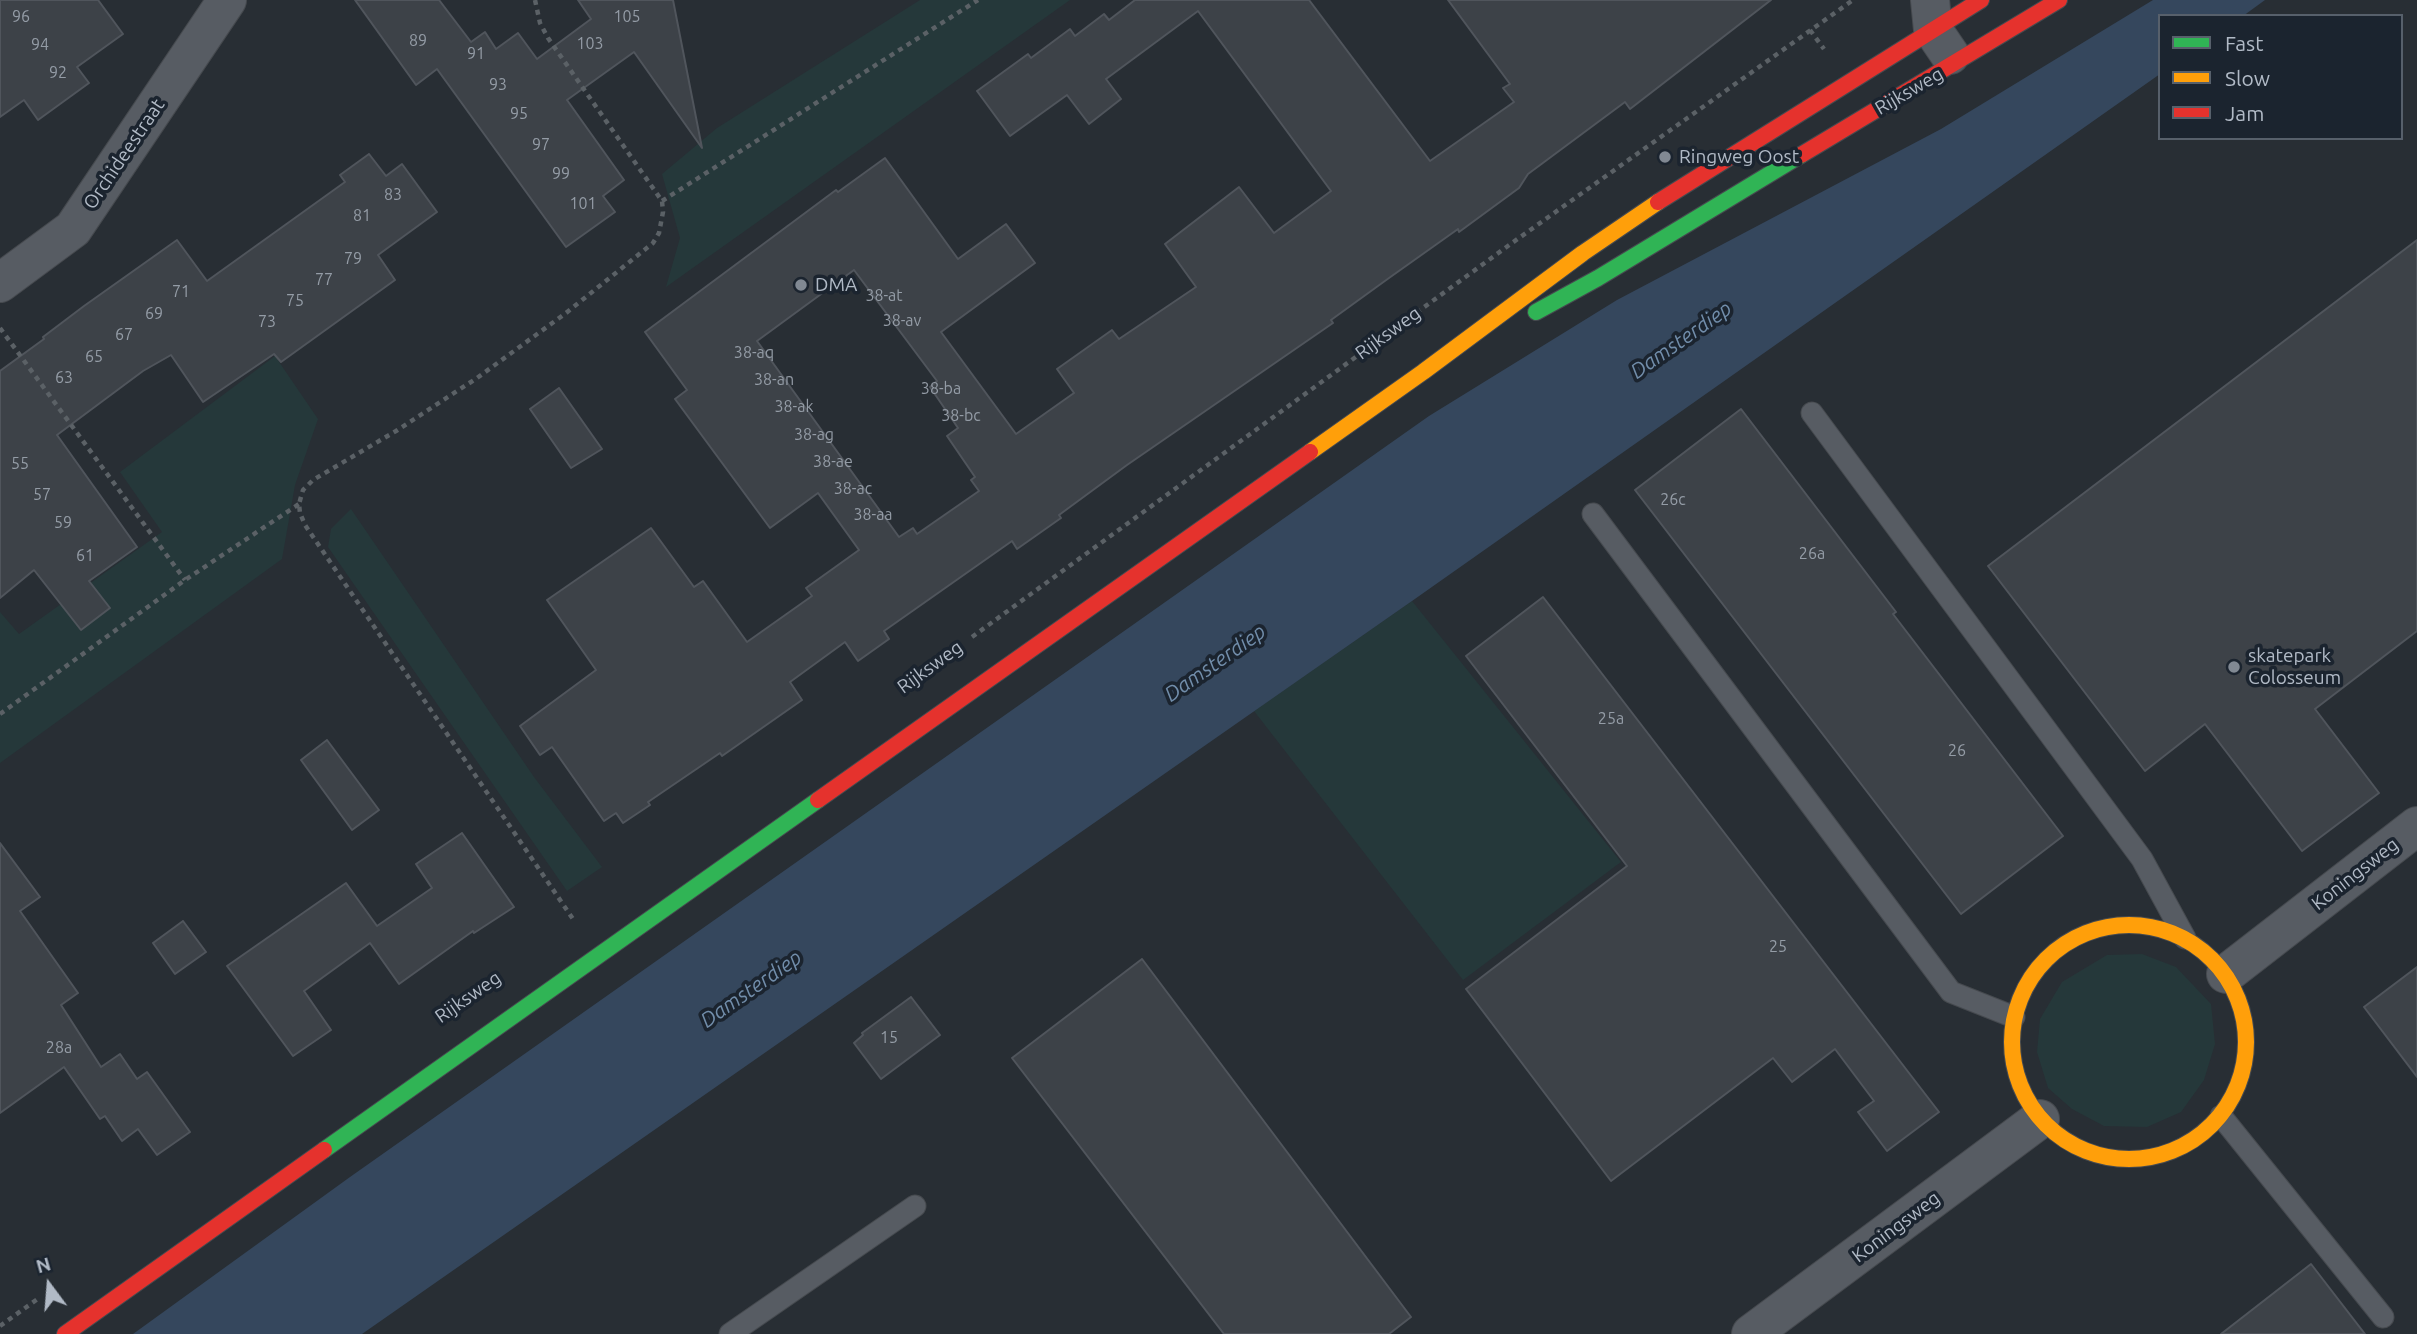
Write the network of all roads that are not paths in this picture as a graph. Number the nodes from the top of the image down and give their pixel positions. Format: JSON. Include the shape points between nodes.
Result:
{"nodes":[{"id":1,"x":1981,"y":0,"type":"edge"},
{"id":2,"x":2059,"y":0,"type":"edge"},
{"id":3,"x":224,"y":1,"type":"edge"},
{"id":4,"x":1931,"y":15,"type":"edge"},
{"id":5,"x":1959,"y":62,"type":"junction"},
{"id":6,"x":0,"y":283,"type":"edge"},
{"id":7,"x":1423,"y":372,"type":"junction"},
{"id":8,"x":1812,"y":413,"type":"dead end"},
{"id":9,"x":1593,"y":514,"type":"dead end"},
{"id":10,"x":2417,"y":825,"type":"edge"},
{"id":11,"x":2185,"y":938,"type":"junction"},
{"id":12,"x":2226,"y":974,"type":"junction"},
{"id":13,"x":2014,"y":1017,"type":"junction"},
{"id":14,"x":2221,"y":1116,"type":"junction"},
{"id":15,"x":2040,"y":1119,"type":"junction"},
{"id":16,"x":915,"y":1206,"type":"dead end"},
{"id":17,"x":2383,"y":1317,"type":"dead end"},
{"id":18,"x":65,"y":1334,"type":"edge"},
{"id":19,"x":730,"y":1334,"type":"edge"},
{"id":20,"x":1751,"y":1334,"type":"edge"}],
"edges":[{"from":1,"to":4,"type":"main road","name":"Rijksweg"},
{"from":2,"to":5,"type":"main road","name":"Rijksweg"},
{"from":3,"to":6,"type":"street","name":"Orchideestraat","via":[[73,229]]},
{"from":4,"to":5,"type":"street","name":"Rijksweg","via":[[1946,52]]},
{"from":4,"to":7,"type":"main road","name":"Rijksweg","via":[[1583,253]]},
{"from":5,"to":7,"type":"main road","name":"Rijksweg","via":[[1598,278]]},
{"from":7,"to":18,"type":"main road","name":"Rijksweg"},
{"from":8,"to":11,"type":"lane","via":[[2142,859]]},
{"from":9,"to":13,"type":"lane","via":[[1951,992]]},
{"from":10,"to":12,"type":"street","name":"Koningsweg"},
{"from":11,"to":12,"type":"main road"},
{"from":11,"to":13,"type":"main road","via":[[2133,924],[2080,935],[2057,949],[2038,969],[2023,991]]},
{"from":12,"to":14,"type":"main road","via":[[2245,1020],[2247,1046],[2244,1071]]},
{"from":13,"to":15,"type":"main road","via":[[2015,1071]]},
{"from":14,"to":15,"type":"main road","via":[[2181,1148],[2132,1160],[2081,1150]]},
{"from":14,"to":17,"type":"lane"},
{"from":15,"to":20,"type":"street","name":"Koningsweg"},
{"from":16,"to":19,"type":"lane"}]}
